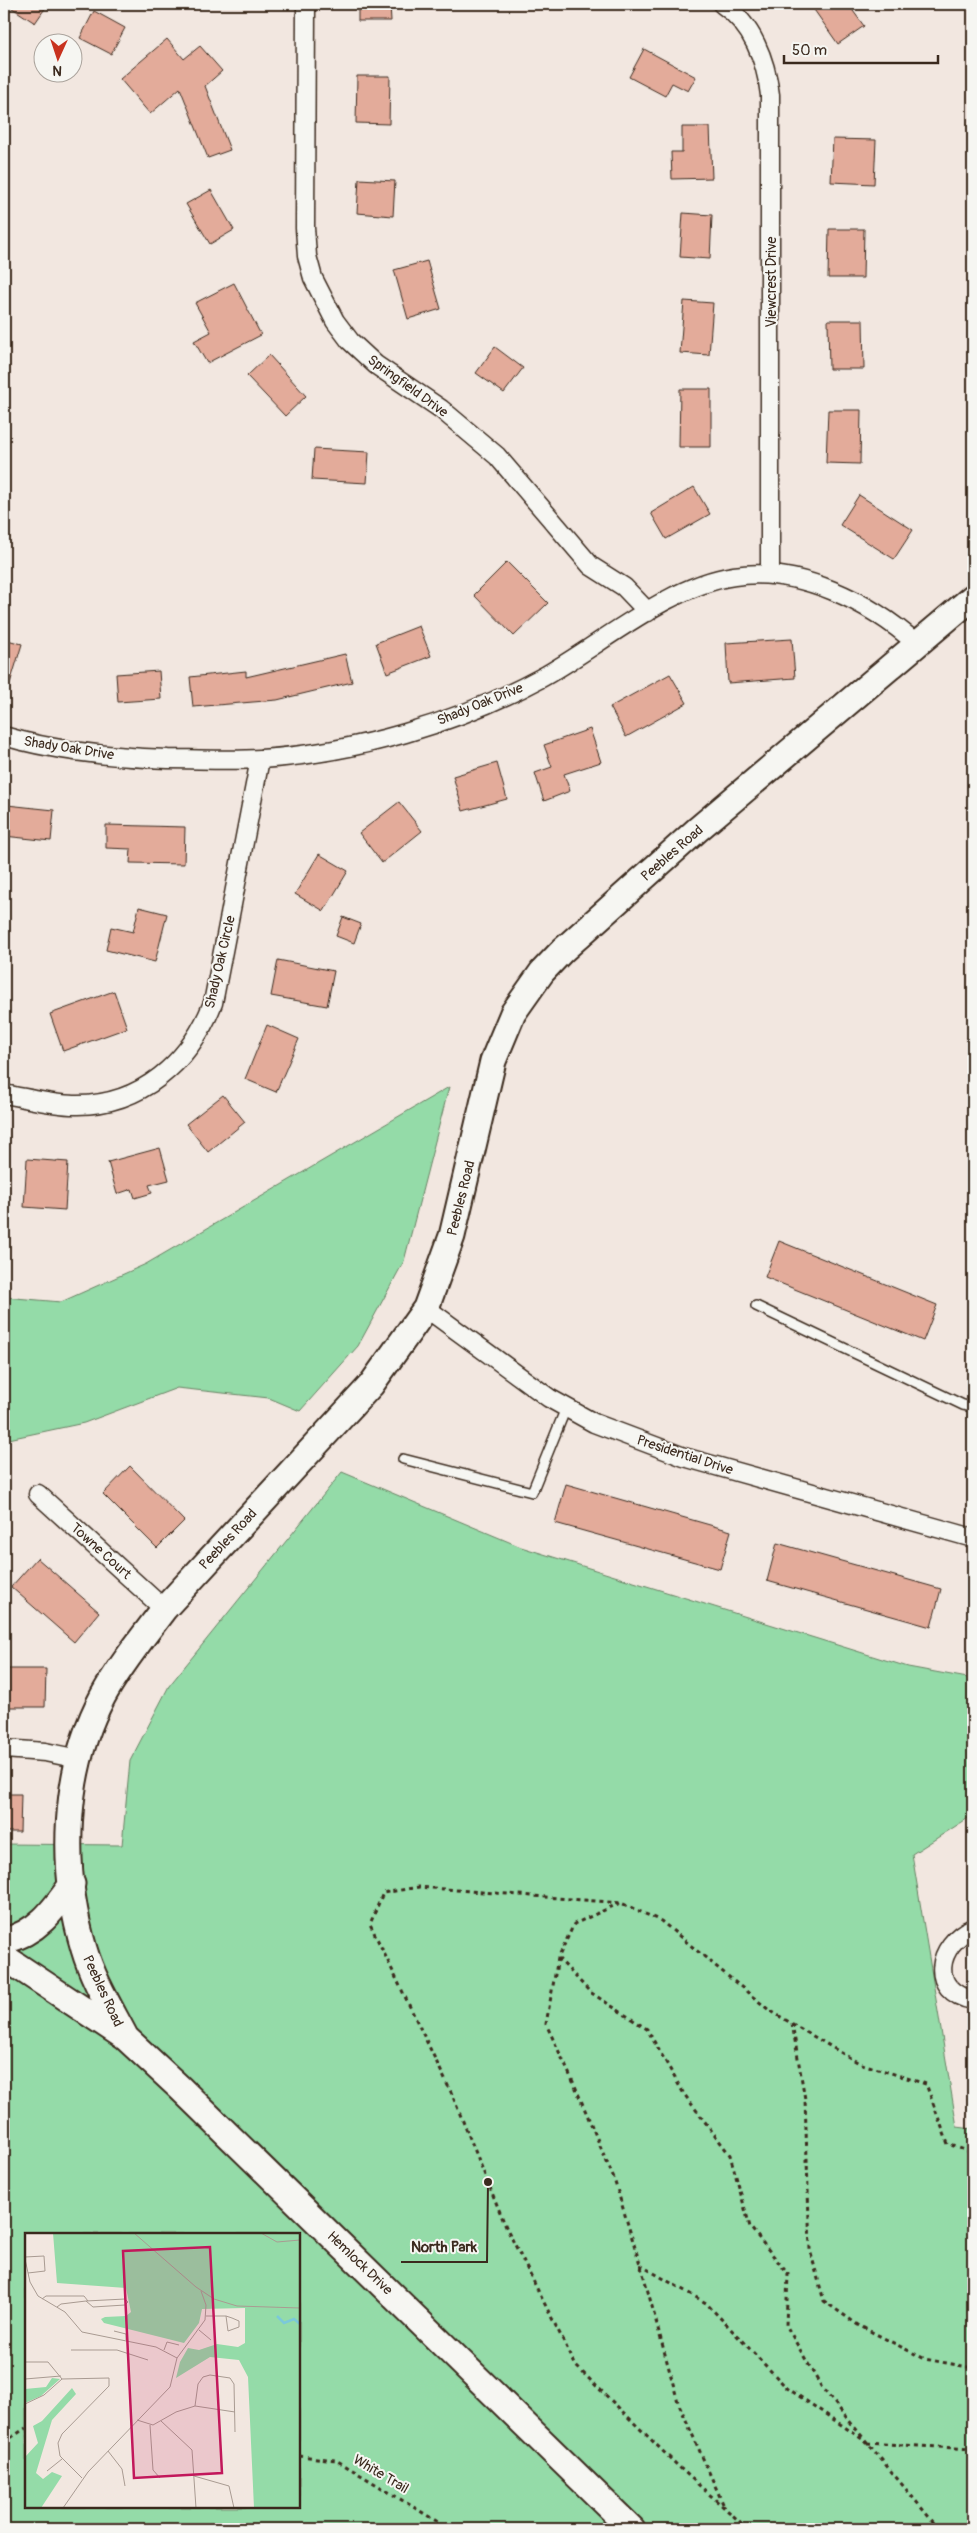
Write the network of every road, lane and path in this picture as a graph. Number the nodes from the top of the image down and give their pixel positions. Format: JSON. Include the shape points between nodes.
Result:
{"nodes":[{"id":1,"x":306,"y":4,"type":"edge"},
{"id":2,"x":722,"y":4,"type":"edge"},
{"id":3,"x":770,"y":575,"type":"junction"},
{"id":4,"x":973,"y":597,"type":"edge"},
{"id":5,"x":648,"y":612,"type":"junction"},
{"id":6,"x":917,"y":644,"type":"junction"},
{"id":7,"x":4,"y":736,"type":"edge"},
{"id":8,"x":260,"y":759,"type":"junction"},
{"id":9,"x":4,"y":1094,"type":"edge"},
{"id":10,"x":756,"y":1306,"type":"dead end"},
{"id":11,"x":426,"y":1308,"type":"junction"},
{"id":12,"x":973,"y":1407,"type":"edge"},
{"id":13,"x":566,"y":1408,"type":"junction"},
{"id":14,"x":404,"y":1459,"type":"dead end"},
{"id":15,"x":38,"y":1494,"type":"dead end"},
{"id":16,"x":973,"y":1538,"type":"edge"},
{"id":17,"x":164,"y":1609,"type":"junction"},
{"id":18,"x":4,"y":1749,"type":"edge"},
{"id":19,"x":79,"y":1759,"type":"junction"},
{"id":20,"x":72,"y":1884,"type":"junction"},
{"id":21,"x":621,"y":1903,"type":"junction"},
{"id":22,"x":973,"y":1928,"type":"edge"},
{"id":23,"x":4,"y":1941,"type":"edge"},
{"id":24,"x":4,"y":1958,"type":"edge"},
{"id":25,"x":558,"y":1958,"type":"junction"},
{"id":26,"x":973,"y":2000,"type":"edge"},
{"id":27,"x":792,"y":2023,"type":"junction"},
{"id":28,"x":126,"y":2038,"type":"junction"},
{"id":29,"x":973,"y":2153,"type":"edge"},
{"id":30,"x":640,"y":2265,"type":"junction"},
{"id":31,"x":973,"y":2368,"type":"edge"},
{"id":32,"x":25,"y":2429,"type":"edge"},
{"id":33,"x":4,"y":2442,"type":"edge"},
{"id":34,"x":866,"y":2443,"type":"junction"},
{"id":35,"x":973,"y":2449,"type":"edge"},
{"id":36,"x":300,"y":2456,"type":"edge"},
{"id":37,"x":725,"y":2509,"type":"junction"},
{"id":38,"x":444,"y":2529,"type":"edge"},
{"id":39,"x":632,"y":2529,"type":"edge"},
{"id":40,"x":748,"y":2529,"type":"edge"},
{"id":41,"x":938,"y":2529,"type":"edge"}],
"edges":[{"from":1,"to":5,"type":"street","name":"Springfield Drive","via":[[305,228],[307,256],[323,302],[362,354],[440,408],[497,456],[591,566],[624,587]]},
{"from":2,"to":3,"type":"street","name":"Viewcrest Drive","via":[[738,19],[756,45],[768,76],[770,95]]},
{"from":3,"to":5,"type":"street","name":"Shady Oak Drive","via":[[735,576],[705,583],[680,592]]},
{"from":3,"to":6,"type":"street","name":"Shady Oak Drive","via":[[808,583],[848,597],[901,630]]},
{"from":4,"to":6,"type":"street","name":"Peebles Road"},
{"from":5,"to":8,"type":"street","name":"Shady Oak Drive","via":[[571,662],[523,688],[469,710],[374,741],[329,751]]},
{"from":6,"to":11,"type":"street","name":"Peebles Road","via":[[697,830],[562,951],[526,993],[513,1013],[493,1062],[452,1236]]},
{"from":7,"to":8,"type":"street","name":"Shady Oak Drive","via":[[99,754]]},
{"from":8,"to":9,"type":"street","name":"Shady Oak Circle","via":[[213,1003],[206,1022],[183,1057],[153,1083],[113,1102],[74,1106]]},
{"from":10,"to":12,"type":"lane"},
{"from":11,"to":13,"type":"street","name":"Presidential Drive"},
{"from":11,"to":17,"type":"street","name":"Peebles Road","via":[[371,1385]]},
{"from":13,"to":14,"type":"lane","via":[[532,1492]]},
{"from":13,"to":16,"type":"street","name":"Presidential Drive","via":[[623,1435],[684,1457]]},
{"from":15,"to":17,"type":"street","name":"Towne Court"},
{"from":17,"to":19,"type":"street","name":"Peebles Road","via":[[135,1646],[103,1696]]},
{"from":18,"to":19,"type":"street"},
{"from":19,"to":20,"type":"street","name":"Peebles Road","via":[[72,1804]]},
{"from":20,"to":23,"type":"street","via":[[46,1919],[20,1937]]},
{"from":20,"to":28,"type":"street","name":"Peebles Road","via":[[84,1949]]},
{"from":21,"to":25,"type":"path","via":[[574,1924]]},
{"from":21,"to":27,"type":"path","via":[[661,1922],[770,2010]]},
{"from":21,"to":37,"type":"path","via":[[419,1887],[382,1893],[370,1924],[451,2092],[506,2227],[576,2366]]},
{"from":22,"to":26,"type":"street","via":[[960,1933],[951,1943],[942,1964],[948,1985],[955,1993]]},
{"from":24,"to":28,"type":"street","name":"Hemlock Drive"},
{"from":25,"to":30,"type":"path","via":[[546,2024],[614,2180]]},
{"from":25,"to":34,"type":"path","via":[[590,1992],[647,2029],[684,2094],[730,2155],[750,2227],[788,2274],[786,2325],[822,2388]]},
{"from":27,"to":29,"type":"path","via":[[859,2063],[926,2084],[948,2144]]},
{"from":27,"to":31,"type":"path","via":[[805,2099],[810,2250],[824,2301],[858,2324],[924,2359]]},
{"from":28,"to":39,"type":"street","name":"Hemlock Drive"},
{"from":30,"to":34,"type":"path","via":[[706,2303],[788,2388]]},
{"from":30,"to":37,"type":"path","via":[[678,2402]]},
{"from":32,"to":33,"type":"path"},
{"from":34,"to":35,"type":"path"},
{"from":34,"to":41,"type":"path"},
{"from":36,"to":38,"type":"path","name":"White Trail","via":[[336,2460],[438,2522]]},
{"from":37,"to":40,"type":"path"}]}
